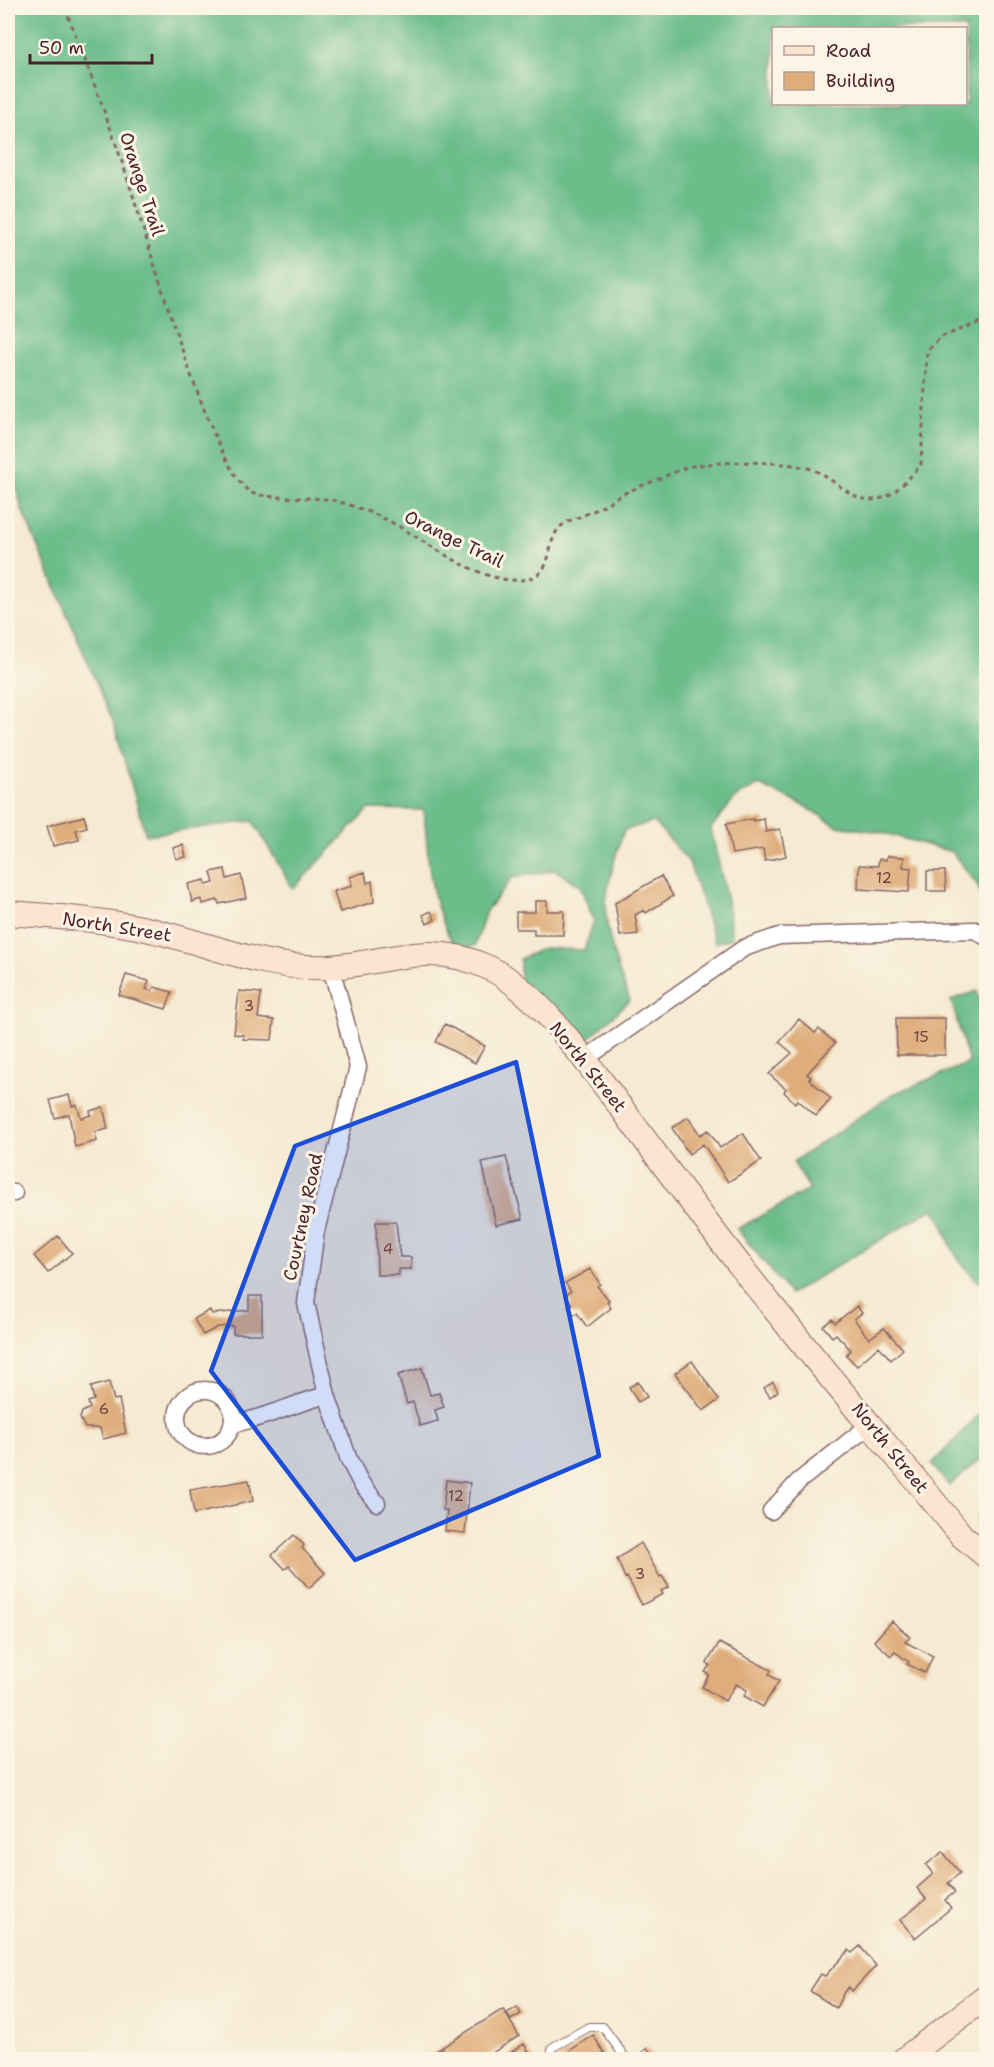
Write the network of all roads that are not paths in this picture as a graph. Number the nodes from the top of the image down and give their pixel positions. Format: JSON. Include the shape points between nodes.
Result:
{"nodes":[{"id":1,"x":8,"y":913,"type":"edge"},
{"id":2,"x":987,"y":937,"type":"edge"},
{"id":3,"x":331,"y":967,"type":"junction"},
{"id":4,"x":585,"y":1059,"type":"junction"},
{"id":5,"x":327,"y":1395,"type":"junction"},
{"id":6,"x":232,"y":1424,"type":"dead end"},
{"id":7,"x":871,"y":1424,"type":"junction"},
{"id":8,"x":377,"y":1503,"type":"dead end"},
{"id":9,"x":771,"y":1511,"type":"dead end"},
{"id":10,"x":987,"y":1556,"type":"edge"},
{"id":11,"x":987,"y":1996,"type":"edge"},
{"id":12,"x":549,"y":2060,"type":"edge"},
{"id":13,"x":627,"y":2060,"type":"edge"},
{"id":14,"x":903,"y":2060,"type":"edge"}],
"edges":[{"from":1,"to":3,"type":"street","name":"North Street","via":[[136,927],[261,961]]},
{"from":2,"to":4,"type":"street","via":[[975,930],[779,936],[744,948]]},
{"from":3,"to":4,"type":"street","name":"North Street","via":[[426,953],[449,954],[480,964],[520,989]]},
{"from":3,"to":5,"type":"street","name":"Courtney Road","via":[[358,1067],[316,1231],[306,1303]]},
{"from":4,"to":7,"type":"street","name":"North Street","via":[[744,1271]]},
{"from":5,"to":6,"type":"street","via":[[288,1405],[253,1421]]},
{"from":5,"to":8,"type":"street","name":"Courtney Road","via":[[354,1471]]},
{"from":7,"to":9,"type":"street","via":[[799,1481]]},
{"from":7,"to":10,"type":"street","name":"North Street","via":[[962,1536]]},
{"from":11,"to":14,"type":"street"},
{"from":12,"to":13,"type":"lane","via":[[553,2047],[589,2027],[603,2027]]}]}
